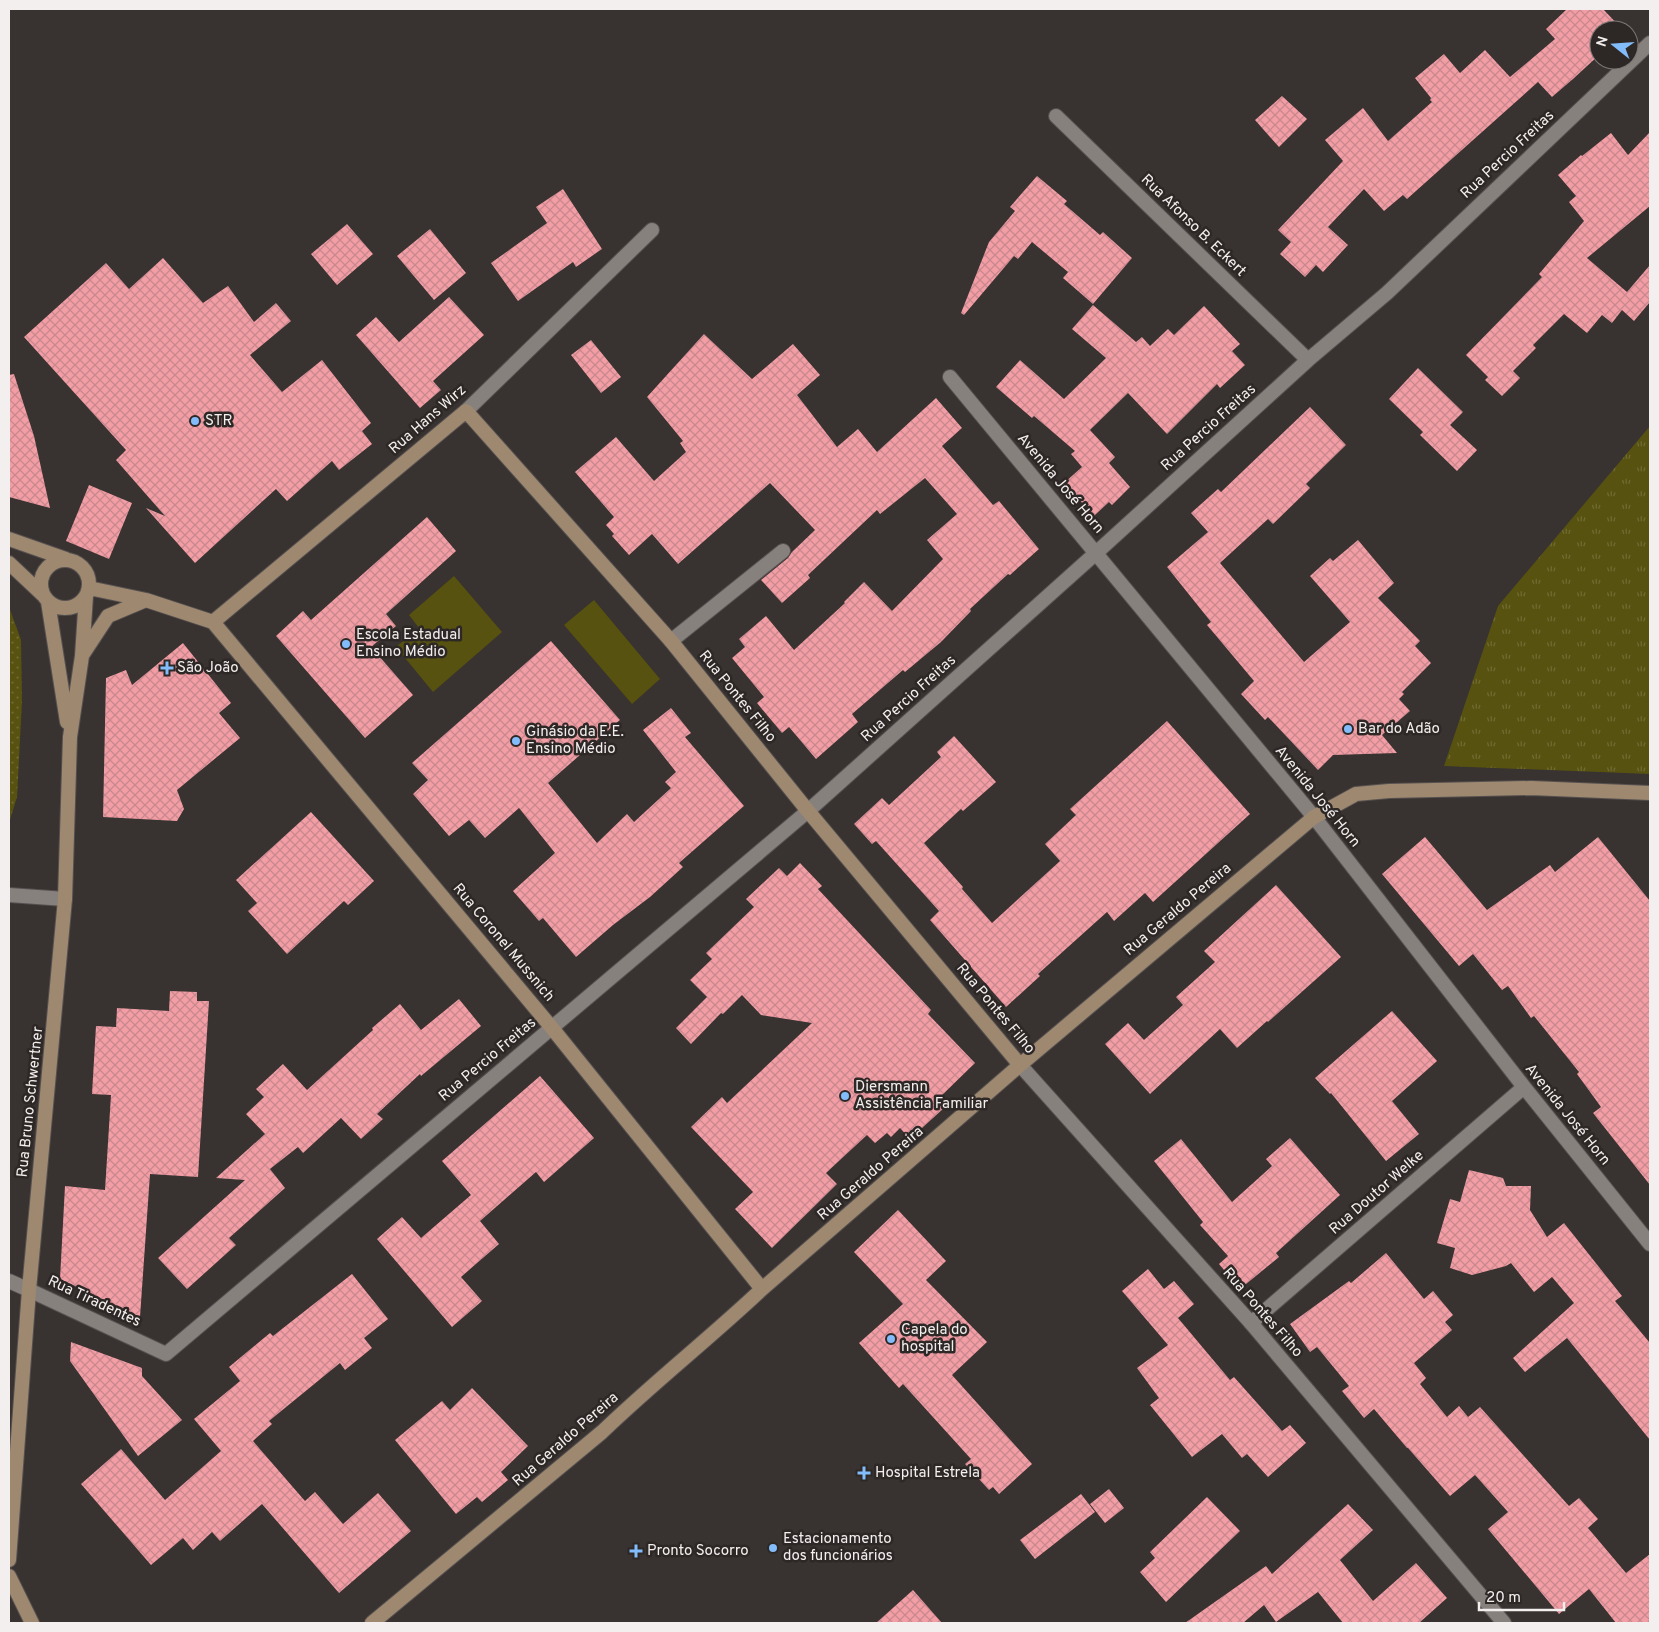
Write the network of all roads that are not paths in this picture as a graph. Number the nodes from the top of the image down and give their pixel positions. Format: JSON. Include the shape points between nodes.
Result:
{"nodes":[{"id":1,"x":1650,"y":43,"type":"edge"},
{"id":2,"x":1056,"y":116,"type":"dead end"},
{"id":3,"x":652,"y":230,"type":"dead end"},
{"id":4,"x":1308,"y":360,"type":"junction"},
{"id":5,"x":950,"y":377,"type":"dead end"},
{"id":6,"x":466,"y":411,"type":"junction"},
{"id":7,"x":9,"y":539,"type":"edge"},
{"id":8,"x":783,"y":551,"type":"dead end"},
{"id":9,"x":1096,"y":553,"type":"junction"},
{"id":10,"x":72,"y":560,"type":"junction"},
{"id":11,"x":9,"y":563,"type":"edge"},
{"id":12,"x":88,"y":592,"type":"junction"},
{"id":13,"x":45,"y":599,"type":"junction"},
{"id":14,"x":146,"y":600,"type":"junction"},
{"id":15,"x":213,"y":622,"type":"junction"},
{"id":16,"x":672,"y":641,"type":"junction"},
{"id":17,"x":82,"y":656,"type":"junction"},
{"id":18,"x":70,"y":737,"type":"junction"},
{"id":19,"x":1650,"y":794,"type":"edge"},
{"id":20,"x":808,"y":811,"type":"junction"},
{"id":21,"x":1314,"y":816,"type":"junction"},
{"id":22,"x":9,"y":895,"type":"edge"},
{"id":23,"x":65,"y":899,"type":"junction"},
{"id":24,"x":552,"y":1028,"type":"junction"},
{"id":25,"x":1020,"y":1065,"type":"junction"},
{"id":26,"x":1524,"y":1087,"type":"junction"},
{"id":27,"x":1650,"y":1244,"type":"edge"},
{"id":28,"x":9,"y":1281,"type":"edge"},
{"id":29,"x":762,"y":1289,"type":"junction"},
{"id":30,"x":29,"y":1290,"type":"junction"},
{"id":31,"x":1251,"y":1323,"type":"junction"},
{"id":32,"x":166,"y":1354,"type":"joint"},
{"id":33,"x":9,"y":1560,"type":"edge"},
{"id":34,"x":9,"y":1576,"type":"edge"},
{"id":35,"x":32,"y":1623,"type":"edge"},
{"id":36,"x":372,"y":1623,"type":"edge"},
{"id":37,"x":1504,"y":1623,"type":"edge"}],
"edges":[{"from":1,"to":4,"type":"street","name":"Rua Percio Freitas","via":[[1387,293]]},
{"from":2,"to":4,"type":"street","name":"Rua Afonso B. Eckert"},
{"from":3,"to":6,"type":"street","name":"Rua Hans Wirz"},
{"from":4,"to":9,"type":"street","name":"Rua Percio Freitas"},
{"from":5,"to":9,"type":"street","name":"Avenida José Horn"},
{"from":6,"to":15,"type":"main road","name":"Rua Hans Wirz"},
{"from":6,"to":16,"type":"main road","name":"Rua Pontes Filho"},
{"from":7,"to":10,"type":"main road"},
{"from":8,"to":16,"type":"street"},
{"from":9,"to":20,"type":"street","name":"Rua Percio Freitas"},
{"from":9,"to":21,"type":"street","name":"Avenida José Horn"},
{"from":10,"to":12,"type":"main road","via":[[85,570],[89,579]]},
{"from":10,"to":13,"type":"main road","via":[[59,560],[44,570],[40,587]]},
{"from":11,"to":13,"type":"main road"},
{"from":12,"to":13,"type":"main road","via":[[81,603],[72,608],[55,607]]},
{"from":12,"to":14,"type":"main road"},
{"from":12,"to":17,"type":"main road","name":"Rua Bruno Schwertner"},
{"from":13,"to":18,"type":"main road","name":"Rua Bruno Schwertner"},
{"from":14,"to":15,"type":"main road"},
{"from":14,"to":17,"type":"main road","via":[[108,616]]},
{"from":15,"to":24,"type":"main road","name":"Rua Coronel Mussnich"},
{"from":16,"to":20,"type":"main road","name":"Rua Pontes Filho"},
{"from":17,"to":18,"type":"main road","name":"Rua Bruno Schwertner"},
{"from":18,"to":23,"type":"main road","name":"Rua Bruno Schwertner"},
{"from":19,"to":21,"type":"main road","name":"Rua Geraldo Pereira","via":[[1531,788],[1389,791],[1356,794]]},
{"from":20,"to":24,"type":"street","name":"Rua Percio Freitas"},
{"from":20,"to":25,"type":"main road","name":"Rua Pontes Filho"},
{"from":21,"to":25,"type":"main road","name":"Rua Geraldo Pereira"},
{"from":21,"to":26,"type":"street","name":"Avenida José Horn"},
{"from":22,"to":23,"type":"street"},
{"from":23,"to":30,"type":"main road","name":"Rua Bruno Schwertner"},
{"from":24,"to":29,"type":"main road","name":"Rua Coronel Mussnich"},
{"from":24,"to":32,"type":"street","name":"Rua Percio Freitas"},
{"from":25,"to":29,"type":"main road","name":"Rua Geraldo Pereira"},
{"from":25,"to":31,"type":"street","name":"Rua Pontes Filho"},
{"from":26,"to":27,"type":"street","name":"Avenida José Horn"},
{"from":26,"to":31,"type":"street","name":"Rua Doutor Welke"},
{"from":28,"to":30,"type":"street","name":"Rua Tiradentes"},
{"from":29,"to":36,"type":"main road","name":"Rua Geraldo Pereira","via":[[602,1432]]},
{"from":30,"to":32,"type":"street","name":"Rua Tiradentes"},
{"from":30,"to":33,"type":"main road","name":"Rua Bruno Schwertner"},
{"from":31,"to":37,"type":"street","name":"Rua Pontes Filho"},
{"from":34,"to":35,"type":"main road"}]}
